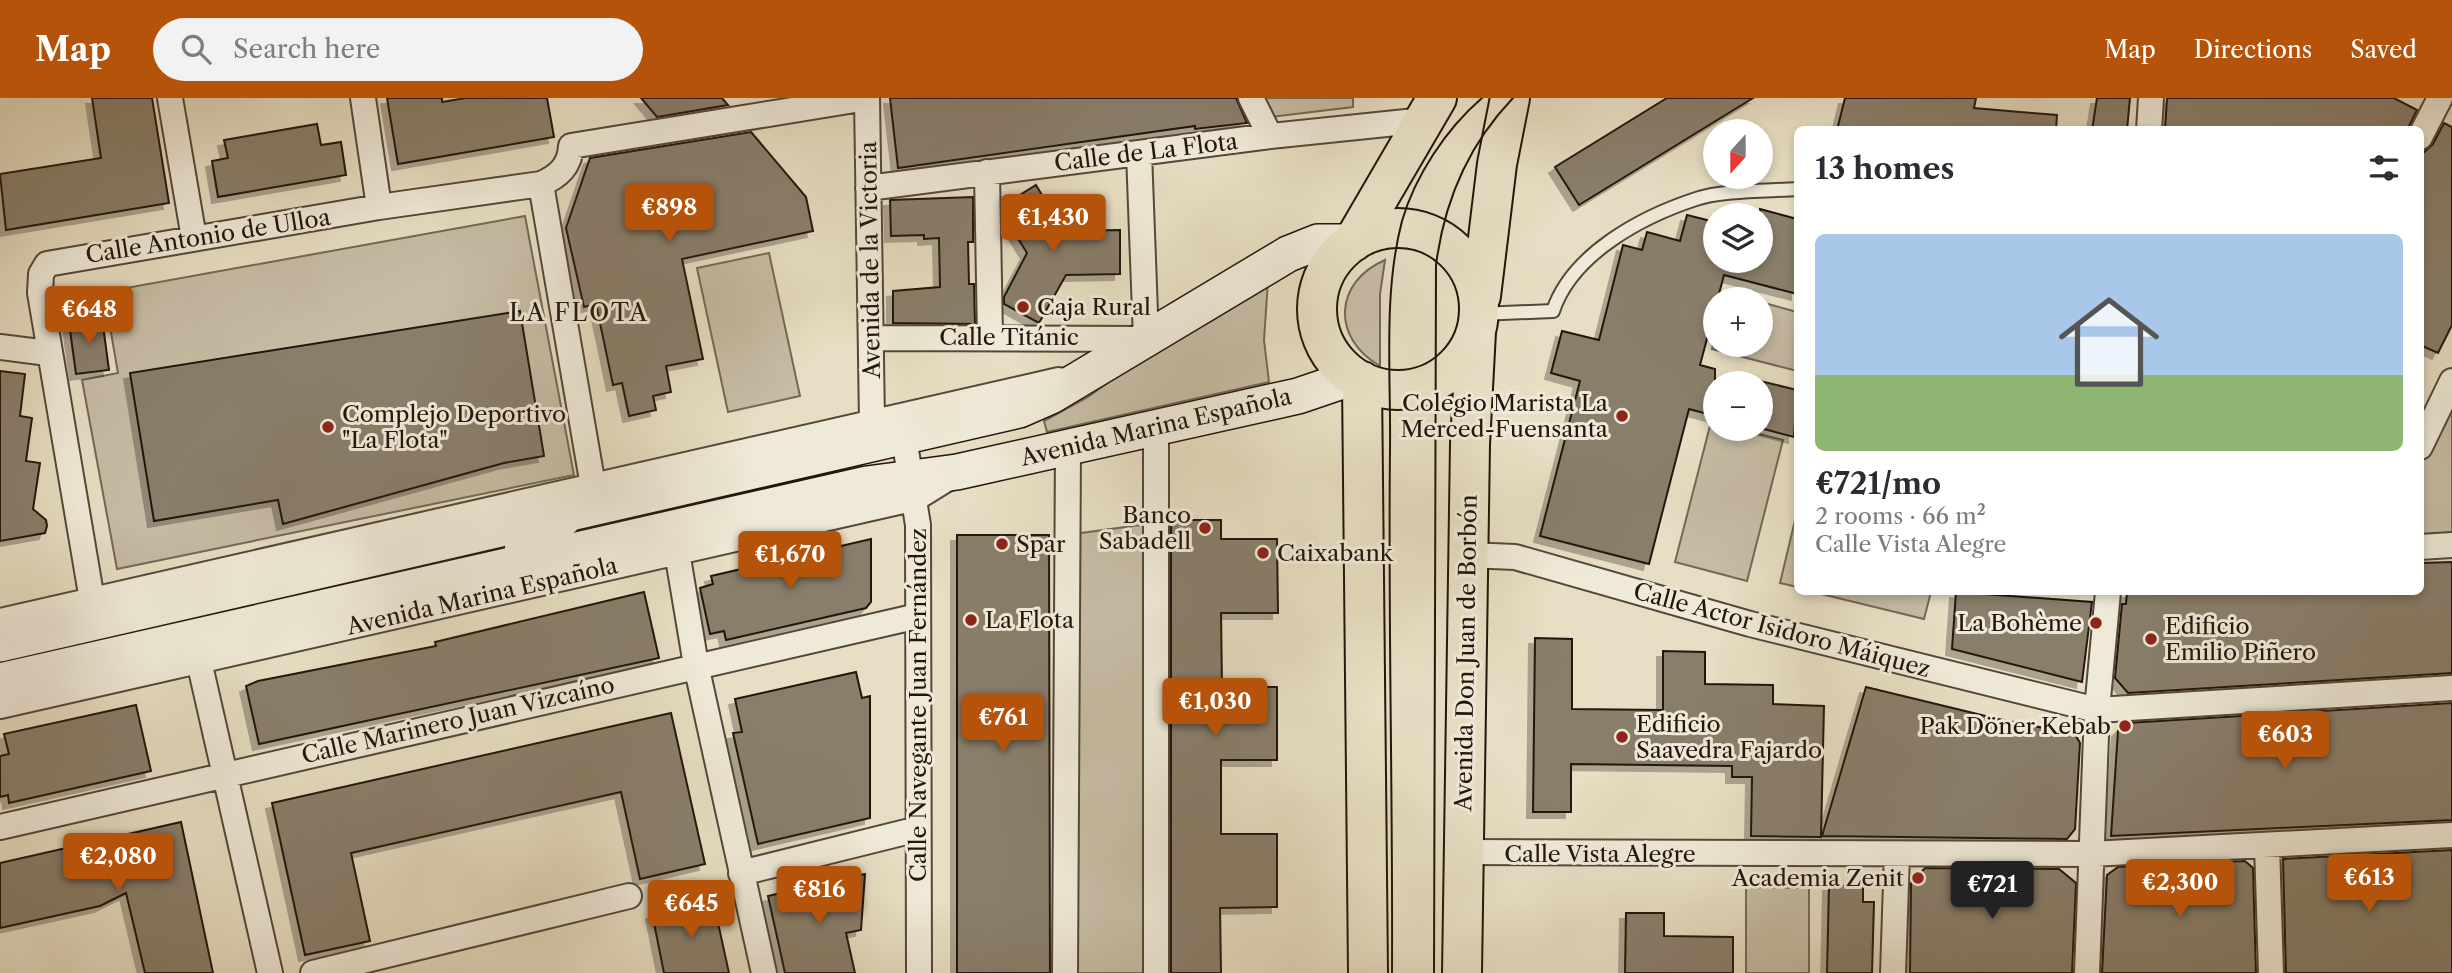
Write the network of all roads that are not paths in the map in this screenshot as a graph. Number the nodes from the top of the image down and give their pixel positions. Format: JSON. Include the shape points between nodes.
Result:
{"nodes":[{"id":1,"x":170,"y":98,"type":"edge"},
{"id":2,"x":363,"y":98,"type":"edge"},
{"id":3,"x":867,"y":98,"type":"edge"},
{"id":4,"x":1251,"y":98,"type":"edge"},
{"id":5,"x":1510,"y":98,"type":"edge"},
{"id":6,"x":1536,"y":98,"type":"edge"},
{"id":7,"x":2151,"y":98,"type":"edge"},
{"id":8,"x":2441,"y":98,"type":"edge"},
{"id":9,"x":1431,"y":109,"type":"edge"},
{"id":10,"x":2148,"y":126,"type":"edge"},
{"id":11,"x":2424,"y":130,"type":"edge"},
{"id":12,"x":1270,"y":136,"type":"junction"},
{"id":13,"x":1139,"y":153,"type":"junction"},
{"id":14,"x":1497,"y":164,"type":"junction"},
{"id":15,"x":987,"y":172,"type":"junction"},
{"id":16,"x":541,"y":184,"type":"junction"},
{"id":17,"x":868,"y":188,"type":"junction"},
{"id":18,"x":1794,"y":189,"type":"edge"},
{"id":19,"x":379,"y":207,"type":"junction"},
{"id":20,"x":194,"y":239,"type":"junction"},
{"id":21,"x":1353,"y":242,"type":"junction"},
{"id":22,"x":1479,"y":318,"type":"junction"},
{"id":23,"x":990,"y":336,"type":"junction"},
{"id":24,"x":871,"y":338,"type":"junction"},
{"id":25,"x":1146,"y":339,"type":"junction"},
{"id":26,"x":0,"y":347,"type":"edge"},
{"id":27,"x":48,"y":353,"type":"junction"},
{"id":28,"x":1087,"y":374,"type":"junction"},
{"id":29,"x":1358,"y":379,"type":"junction"},
{"id":30,"x":2452,"y":381,"type":"edge"},
{"id":31,"x":872,"y":422,"type":"junction"},
{"id":32,"x":1156,"y":427,"type":"junction"},
{"id":33,"x":904,"y":438,"type":"junction"},
{"id":34,"x":2424,"y":438,"type":"edge"},
{"id":35,"x":1068,"y":447,"type":"junction"},
{"id":36,"x":915,"y":488,"type":"junction"},
{"id":37,"x":584,"y":500,"type":"junction"},
{"id":38,"x":2452,"y":545,"type":"edge"},
{"id":39,"x":2424,"y":547,"type":"edge"},
{"id":40,"x":677,"y":552,"type":"junction"},
{"id":41,"x":1468,"y":555,"type":"junction"},
{"id":42,"x":424,"y":585,"type":"junction"},
{"id":43,"x":2108,"y":595,"type":"edge"},
{"id":44,"x":92,"y":600,"type":"junction"},
{"id":45,"x":918,"y":617,"type":"junction"},
{"id":46,"x":0,"y":621,"type":"edge"},
{"id":47,"x":0,"y":644,"type":"edge"},
{"id":48,"x":199,"y":661,"type":"junction"},
{"id":49,"x":696,"y":665,"type":"junction"},
{"id":50,"x":0,"y":681,"type":"edge"},
{"id":51,"x":2452,"y":688,"type":"edge"},
{"id":52,"x":0,"y":706,"type":"edge"},
{"id":53,"x":2096,"y":709,"type":"junction"},
{"id":54,"x":225,"y":774,"type":"junction"},
{"id":55,"x":0,"y":827,"type":"edge"},
{"id":56,"x":918,"y":829,"type":"junction"},
{"id":57,"x":2452,"y":835,"type":"edge"},
{"id":58,"x":2267,"y":845,"type":"junction"},
{"id":59,"x":1461,"y":852,"type":"junction"},
{"id":60,"x":2091,"y":853,"type":"junction"},
{"id":61,"x":1897,"y":854,"type":"junction"},
{"id":62,"x":741,"y":873,"type":"junction"},
{"id":63,"x":629,"y":896,"type":"dead end"},
{"id":64,"x":270,"y":973,"type":"edge"},
{"id":65,"x":313,"y":973,"type":"edge"},
{"id":66,"x":764,"y":973,"type":"edge"},
{"id":67,"x":919,"y":973,"type":"edge"},
{"id":68,"x":1065,"y":973,"type":"edge"},
{"id":69,"x":1156,"y":973,"type":"edge"},
{"id":70,"x":1368,"y":973,"type":"edge"},
{"id":71,"x":1462,"y":973,"type":"edge"},
{"id":72,"x":1893,"y":973,"type":"edge"},
{"id":73,"x":2087,"y":973,"type":"edge"},
{"id":74,"x":2271,"y":973,"type":"edge"}],
"edges":[{"from":1,"to":20,"type":"street"},
{"from":2,"to":19,"type":"street"},
{"from":3,"to":16,"type":"street","name":"Calle Antonio de Ulloa","via":[[571,146],[568,164]]},
{"from":3,"to":17,"type":"street","name":"Avenida de la Victoria"},
{"from":4,"to":12,"type":"street"},
{"from":5,"to":14,"type":"main road","name":"Avenida Don Juan de Borbón"},
{"from":6,"to":14,"type":"main road","via":[[1515,124]]},
{"from":7,"to":10,"type":"street"},
{"from":8,"to":11,"type":"street"},
{"from":9,"to":12,"type":"street","name":"Calle de La Flota"},
{"from":9,"to":21,"type":"main road"},
{"from":12,"to":13,"type":"street","name":"Calle de La Flota"},
{"from":13,"to":15,"type":"street","name":"Calle de La Flota"},
{"from":13,"to":25,"type":"street"},
{"from":14,"to":22,"type":"main road","name":"Avenida Don Juan de Borbón"},
{"from":15,"to":17,"type":"street","name":"Calle de La Flota"},
{"from":15,"to":23,"type":"street"},
{"from":16,"to":19,"type":"street","name":"Calle Antonio de Ulloa"},
{"from":16,"to":37,"type":"street"},
{"from":17,"to":24,"type":"street","name":"Avenida de la Victoria"},
{"from":18,"to":22,"type":"lane","via":[[1698,198],[1635,226],[1588,258],[1559,293],[1553,311]]},
{"from":19,"to":20,"type":"street","name":"Calle Antonio de Ulloa"},
{"from":20,"to":27,"type":"street","name":"Calle Antonio de Ulloa","via":[[47,264],[40,293]]},
{"from":21,"to":22,"type":"main road","via":[[1369,234],[1401,229],[1440,240],[1468,269],[1478,292]]},
{"from":21,"to":25,"type":"main road","name":"Avenida Marina Española","via":[[1318,242],[1294,250]]},
{"from":21,"to":29,"type":"main road","via":[[1331,265],[1317,306],[1327,349]]},
{"from":22,"to":29,"type":"main road","via":[[1467,352],[1453,370],[1434,382],[1398,390]]},
{"from":22,"to":41,"type":"main road","name":"Avenida Don Juan de Borbón"},
{"from":23,"to":24,"type":"street","name":"Calle Titánic"},
{"from":23,"to":25,"type":"street","name":"Calle Titánic"},
{"from":24,"to":31,"type":"street","name":"Avenida de la Victoria"},
{"from":25,"to":28,"type":"main road","name":"Avenida Marina Española"},
{"from":26,"to":27,"type":"street"},
{"from":27,"to":44,"type":"street","name":"Calle Antonio de Ulloa"},
{"from":28,"to":31,"type":"street","name":"Avenida Marina Española"},
{"from":28,"to":33,"type":"main road","name":"Avenida Marina Española","via":[[1019,410]]},
{"from":29,"to":32,"type":"main road","name":"Avenida Marina Española"},
{"from":29,"to":70,"type":"main road"},
{"from":30,"to":34,"type":"street"},
{"from":31,"to":37,"type":"street","name":"Avenida Marina Española"},
{"from":32,"to":35,"type":"main road","name":"Avenida Marina Española"},
{"from":32,"to":69,"type":"street"},
{"from":33,"to":36,"type":"street","name":"Calle Navegante Juan Fernández"},
{"from":33,"to":37,"type":"main road","name":"Avenida Marina Española"},
{"from":35,"to":36,"type":"main road","name":"Avenida Marina Española","via":[[957,472]]},
{"from":35,"to":68,"type":"street"},
{"from":36,"to":40,"type":"street","name":"Avenida Marina Española"},
{"from":36,"to":42,"type":"main road","name":"Avenida Marina Española","via":[[867,484]]},
{"from":36,"to":45,"type":"street","name":"Calle Navegante Juan Fernández"},
{"from":37,"to":42,"type":"street","name":"Avenida Marina Española","via":[[547,539]]},
{"from":37,"to":44,"type":"street","name":"Avenida Marina Española"},
{"from":37,"to":47,"type":"main road","name":"Avenida Marina Española"},
{"from":38,"to":39,"type":"street"},
{"from":40,"to":48,"type":"street","name":"Avenida Marina Española"},
{"from":40,"to":49,"type":"street"},
{"from":41,"to":53,"type":"street","name":"Calle Actor Isidoro Máiquez","via":[[1515,558],[1750,624]]},
{"from":41,"to":59,"type":"main road","name":"Avenida Don Juan de Borbón"},
{"from":42,"to":50,"type":"main road","name":"Avenida Marina Española"},
{"from":43,"to":53,"type":"street"},
{"from":44,"to":46,"type":"street","name":"Avenida Marina Española"},
{"from":45,"to":49,"type":"street","name":"Calle Marinero Juan Vizcaíno"},
{"from":45,"to":56,"type":"street","name":"Calle Navegante Juan Fernández"},
{"from":48,"to":52,"type":"street","name":"Avenida Marina Española"},
{"from":48,"to":54,"type":"street"},
{"from":49,"to":54,"type":"street","name":"Calle Marinero Juan Vizcaíno"},
{"from":49,"to":62,"type":"street"},
{"from":51,"to":53,"type":"street","name":"Calle Actor Isidoro Máiquez"},
{"from":53,"to":60,"type":"street"},
{"from":54,"to":55,"type":"street","name":"Calle Marinero Juan Vizcaíno"},
{"from":54,"to":64,"type":"street"},
{"from":56,"to":62,"type":"street"},
{"from":56,"to":67,"type":"street","name":"Calle Navegante Juan Fernández"},
{"from":57,"to":58,"type":"street","name":"Calle Vista Alegre"},
{"from":58,"to":60,"type":"street","name":"Calle Vista Alegre"},
{"from":58,"to":74,"type":"street"},
{"from":59,"to":61,"type":"street","name":"Calle Vista Alegre"},
{"from":59,"to":71,"type":"main road","name":"Avenida Don Juan de Borbón"},
{"from":60,"to":61,"type":"street","name":"Calle Vista Alegre"},
{"from":60,"to":73,"type":"street"},
{"from":61,"to":72,"type":"street"},
{"from":62,"to":66,"type":"street"},
{"from":63,"to":65,"type":"street"}]}
